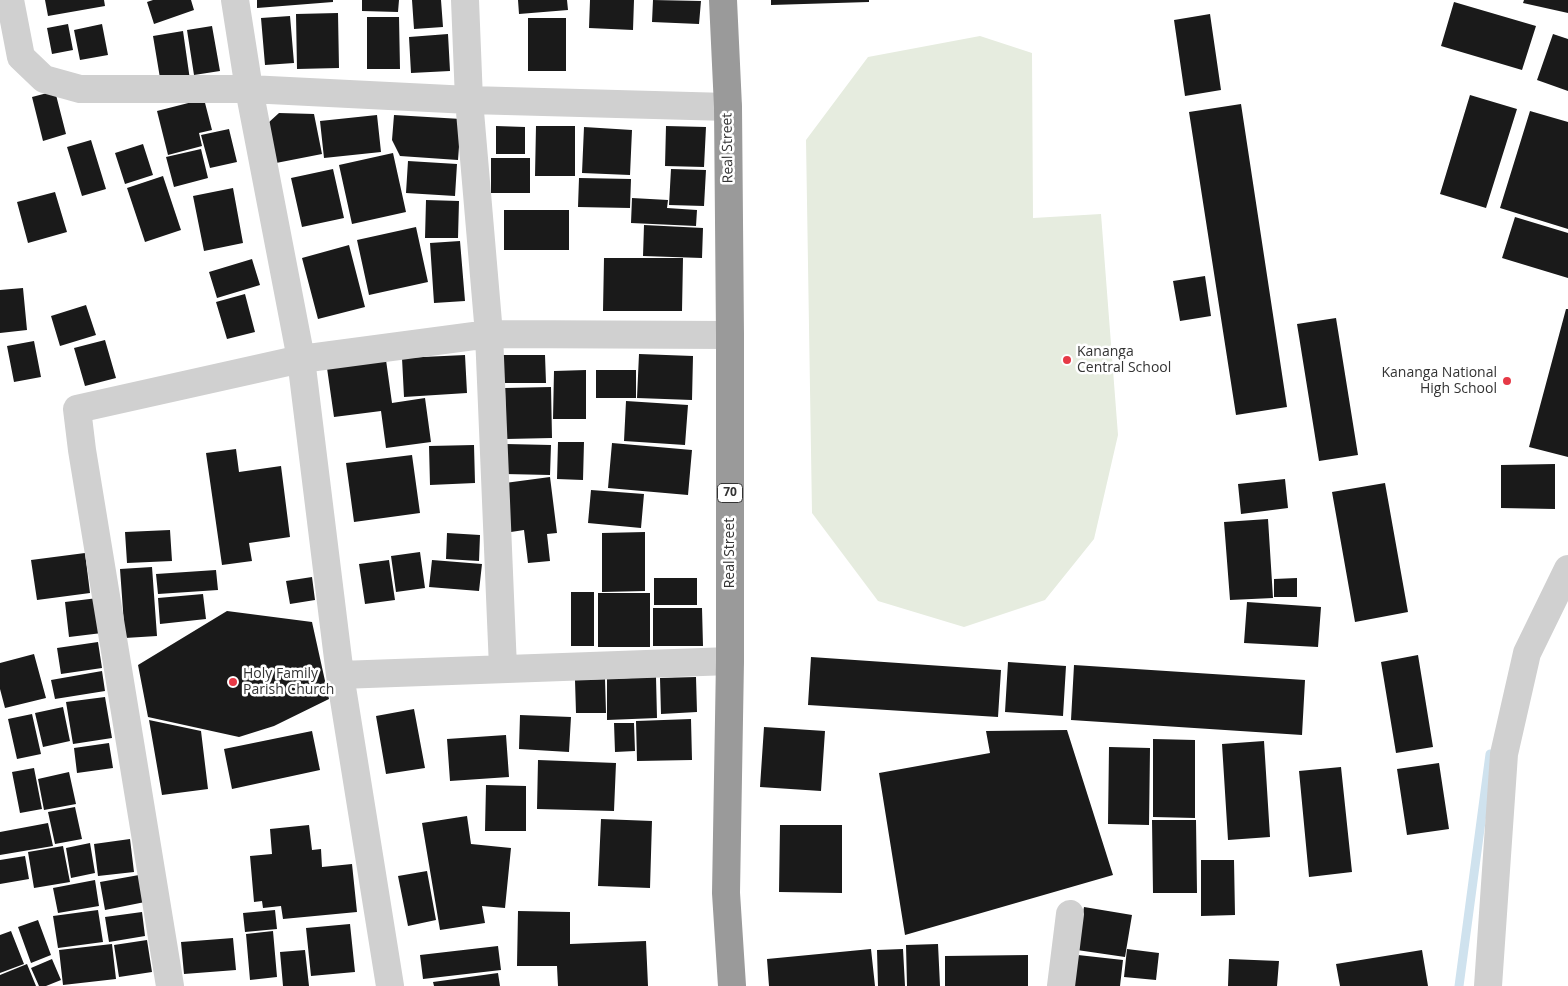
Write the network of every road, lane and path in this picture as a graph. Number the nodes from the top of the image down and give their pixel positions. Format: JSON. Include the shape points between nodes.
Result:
{"nodes":[{"id":1,"x":10,"y":0,"type":"edge"},
{"id":2,"x":235,"y":0,"type":"edge"},
{"id":3,"x":465,"y":0,"type":"edge"},
{"id":4,"x":723,"y":0,"type":"edge"},
{"id":5,"x":249,"y":89,"type":"junction"},
{"id":6,"x":469,"y":100,"type":"junction"},
{"id":7,"x":728,"y":107,"type":"junction"},
{"id":8,"x":489,"y":334,"type":"junction"},
{"id":9,"x":730,"y":335,"type":"junction"},
{"id":10,"x":302,"y":359,"type":"junction"},
{"id":11,"x":1568,"y":570,"type":"edge"},
{"id":12,"x":730,"y":661,"type":"junction"},
{"id":13,"x":503,"y":668,"type":"junction"},
{"id":14,"x":340,"y":675,"type":"junction"},
{"id":15,"x":1070,"y":914,"type":"dead end"},
{"id":16,"x":170,"y":986,"type":"edge"},
{"id":17,"x":390,"y":986,"type":"edge"},
{"id":18,"x":732,"y":986,"type":"edge"},
{"id":19,"x":1061,"y":986,"type":"edge"},
{"id":20,"x":1488,"y":986,"type":"edge"}],
"edges":[{"from":1,"to":5,"type":"street","via":[[21,57],[44,79],[80,89]]},
{"from":2,"to":5,"type":"street"},
{"from":3,"to":6,"type":"street"},
{"from":4,"to":7,"type":"highway","name":"Real Street","number":"70"},
{"from":5,"to":6,"type":"street"},
{"from":5,"to":10,"type":"street"},
{"from":6,"to":7,"type":"street"},
{"from":6,"to":8,"type":"street"},
{"from":7,"to":9,"type":"highway","name":"Real Street","number":"70"},
{"from":8,"to":9,"type":"street"},
{"from":8,"to":10,"type":"street"},
{"from":8,"to":13,"type":"street"},
{"from":9,"to":12,"type":"highway","name":"Real Street","number":"70"},
{"from":10,"to":14,"type":"street"},
{"from":10,"to":16,"type":"street","via":[[77,409]]},
{"from":11,"to":20,"type":"street","via":[[1527,653],[1504,754]]},
{"from":12,"to":13,"type":"street"},
{"from":12,"to":18,"type":"highway","name":"Real Street","number":"70","via":[[726,893]]},
{"from":13,"to":14,"type":"street"},
{"from":14,"to":17,"type":"street"},
{"from":15,"to":19,"type":"street"}]}
